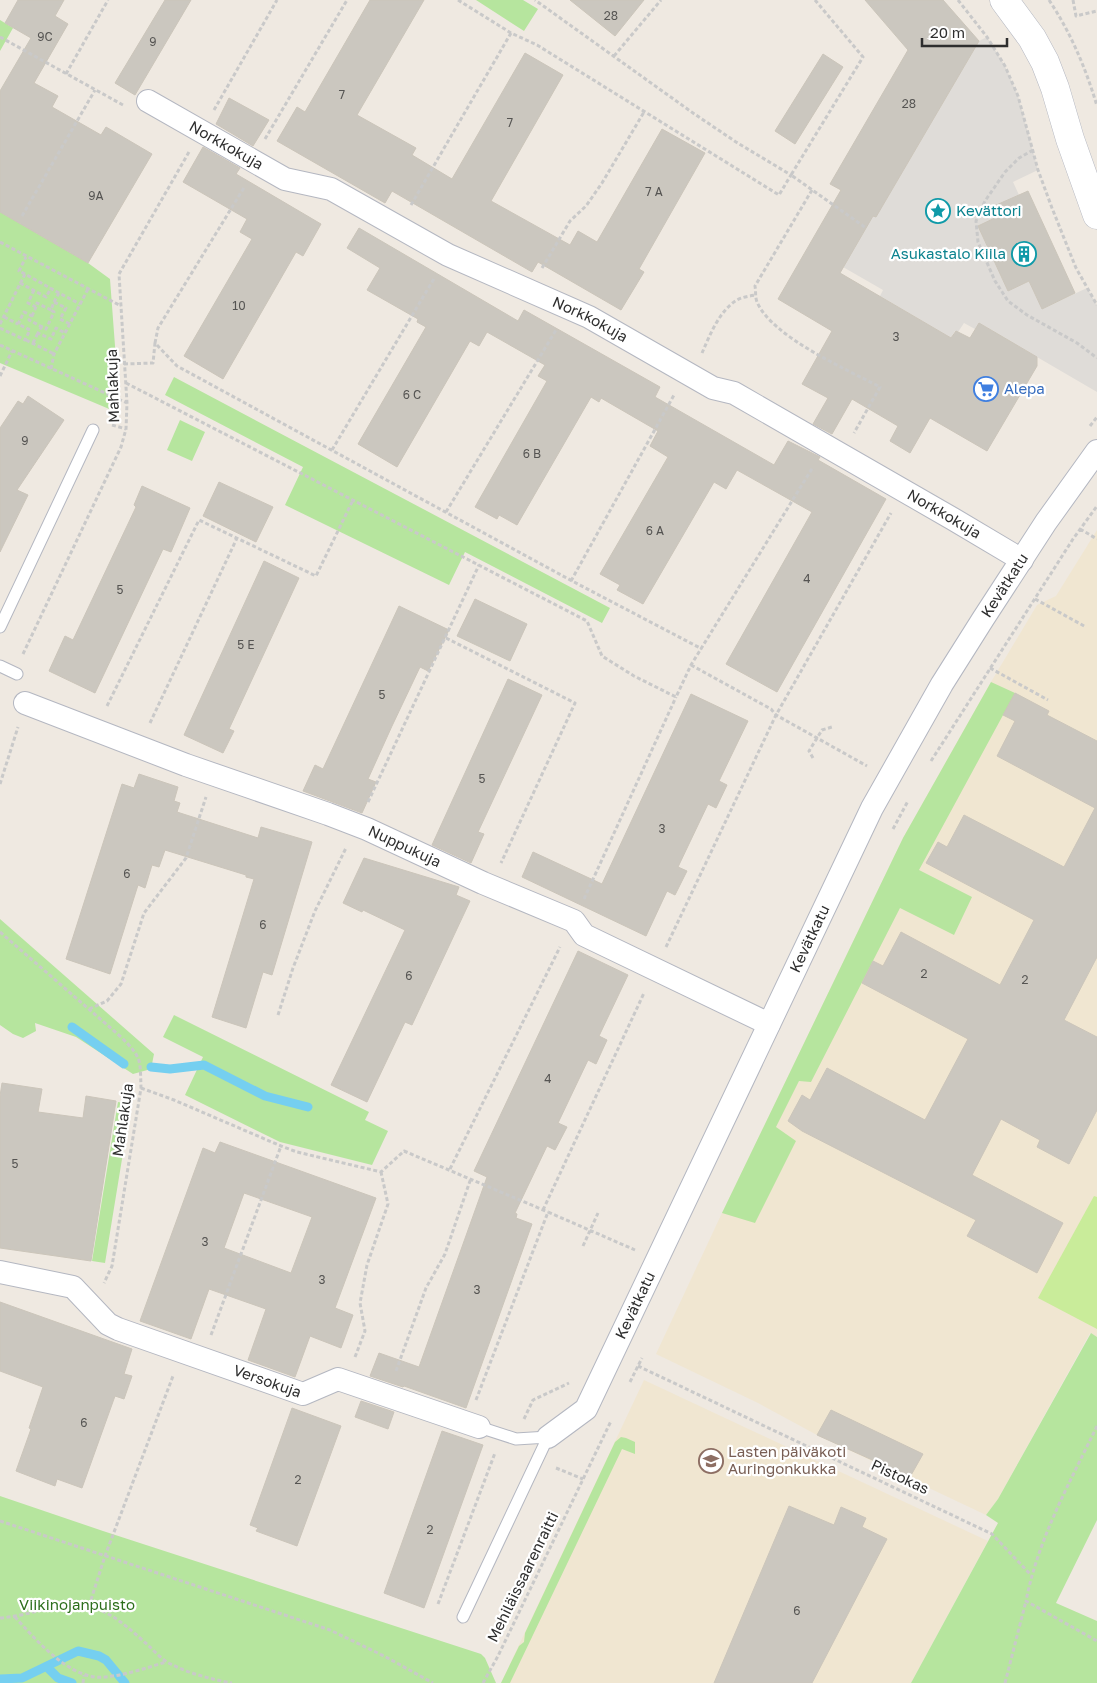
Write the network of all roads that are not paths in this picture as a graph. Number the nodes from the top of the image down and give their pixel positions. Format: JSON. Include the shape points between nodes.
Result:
{"nodes":[{"id":1,"x":1004,"y":0,"type":"edge"},
{"id":2,"x":148,"y":101,"type":"road end"},
{"id":3,"x":1097,"y":216,"type":"edge"},
{"id":4,"x":93,"y":430,"type":"dead end"},
{"id":5,"x":1097,"y":451,"type":"edge"},
{"id":6,"x":1022,"y":560,"type":"junction"},
{"id":7,"x":0,"y":626,"type":"edge"},
{"id":8,"x":0,"y":666,"type":"edge"},
{"id":9,"x":17,"y":674,"type":"road end"},
{"id":10,"x":25,"y":703,"type":"road end"},
{"id":11,"x":769,"y":1024,"type":"junction"},
{"id":12,"x":0,"y":1272,"type":"edge"},
{"id":13,"x":473,"y":1425,"type":"joint"},
{"id":14,"x":548,"y":1437,"type":"junction"},
{"id":15,"x":463,"y":1617,"type":"dead end"}],
"edges":[{"from":1,"to":3,"type":"street","via":[[1045,62]]},
{"from":2,"to":6,"type":"street","name":"Norkkokuja","via":[[285,179],[331,189],[448,255],[589,317],[713,388],[734,393]]},
{"from":4,"to":7,"type":"lane"},
{"from":5,"to":6,"type":"street","name":"Kevätkatu"},
{"from":6,"to":11,"type":"street","name":"Kevätkatu","via":[[942,684],[872,808]]},
{"from":8,"to":9,"type":"lane"},
{"from":10,"to":11,"type":"street","name":"Nuppukuja","via":[[358,826],[574,921],[584,935]]},
{"from":11,"to":14,"type":"street","name":"Kevätkatu","via":[[586,1409]]},
{"from":12,"to":13,"type":"street","name":"Versokuja","via":[[73,1287],[108,1324],[118,1329],[303,1394],[338,1378]]},
{"from":13,"to":14,"type":"lane","name":"Versokuja","via":[[516,1439]]},
{"from":14,"to":15,"type":"lane"}]}
